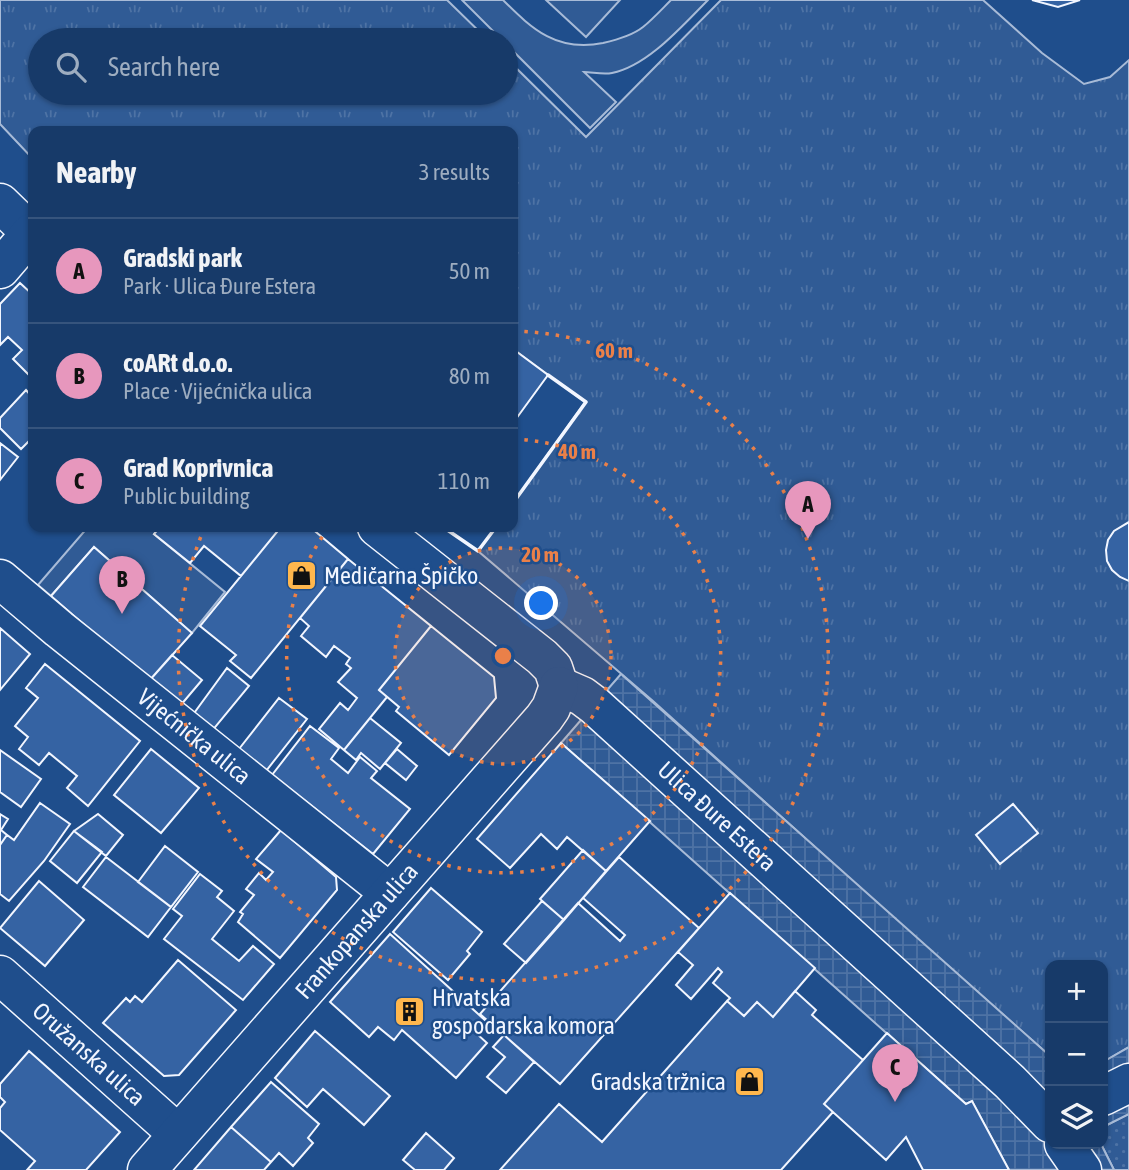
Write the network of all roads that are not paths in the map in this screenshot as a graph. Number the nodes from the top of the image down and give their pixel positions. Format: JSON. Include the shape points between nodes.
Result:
{"nodes":[{"id":1,"x":0,"y":203,"type":"edge"},
{"id":2,"x":28,"y":230,"type":"edge"},
{"id":3,"x":28,"y":238,"type":"edge"},
{"id":4,"x":0,"y":269,"type":"edge"},
{"id":5,"x":383,"y":532,"type":"edge"},
{"id":6,"x":0,"y":579,"type":"edge"},
{"id":7,"x":559,"y":686,"type":"junction"},
{"id":8,"x":390,"y":893,"type":"junction"},
{"id":9,"x":0,"y":975,"type":"edge"},
{"id":10,"x":1129,"y":1083,"type":"edge"},
{"id":11,"x":1108,"y":1094,"type":"edge"},
{"id":12,"x":1045,"y":1118,"type":"edge"},
{"id":13,"x":178,"y":1134,"type":"junction"},
{"id":14,"x":1067,"y":1149,"type":"edge"},
{"id":15,"x":147,"y":1170,"type":"edge"},
{"id":16,"x":1082,"y":1170,"type":"edge"}],
"edges":[{"from":1,"to":2,"type":"street"},
{"from":3,"to":4,"type":"street"},
{"from":5,"to":7,"type":"street","via":[[542,657]]},
{"from":6,"to":8,"type":"street","name":"Vijećnička ulica"},
{"from":7,"to":8,"type":"street","name":"Frankopanska ulica","via":[[544,718]]},
{"from":7,"to":12,"type":"street","name":"Ulica Đure Estera","via":[[594,705]]},
{"from":8,"to":13,"type":"street","name":"Frankopanska ulica"},
{"from":9,"to":13,"type":"street","name":"Oružanska ulica"},
{"from":10,"to":11,"type":"street"},
{"from":13,"to":15,"type":"street","name":"Frankopanska ulica"},
{"from":14,"to":16,"type":"street"}]}
